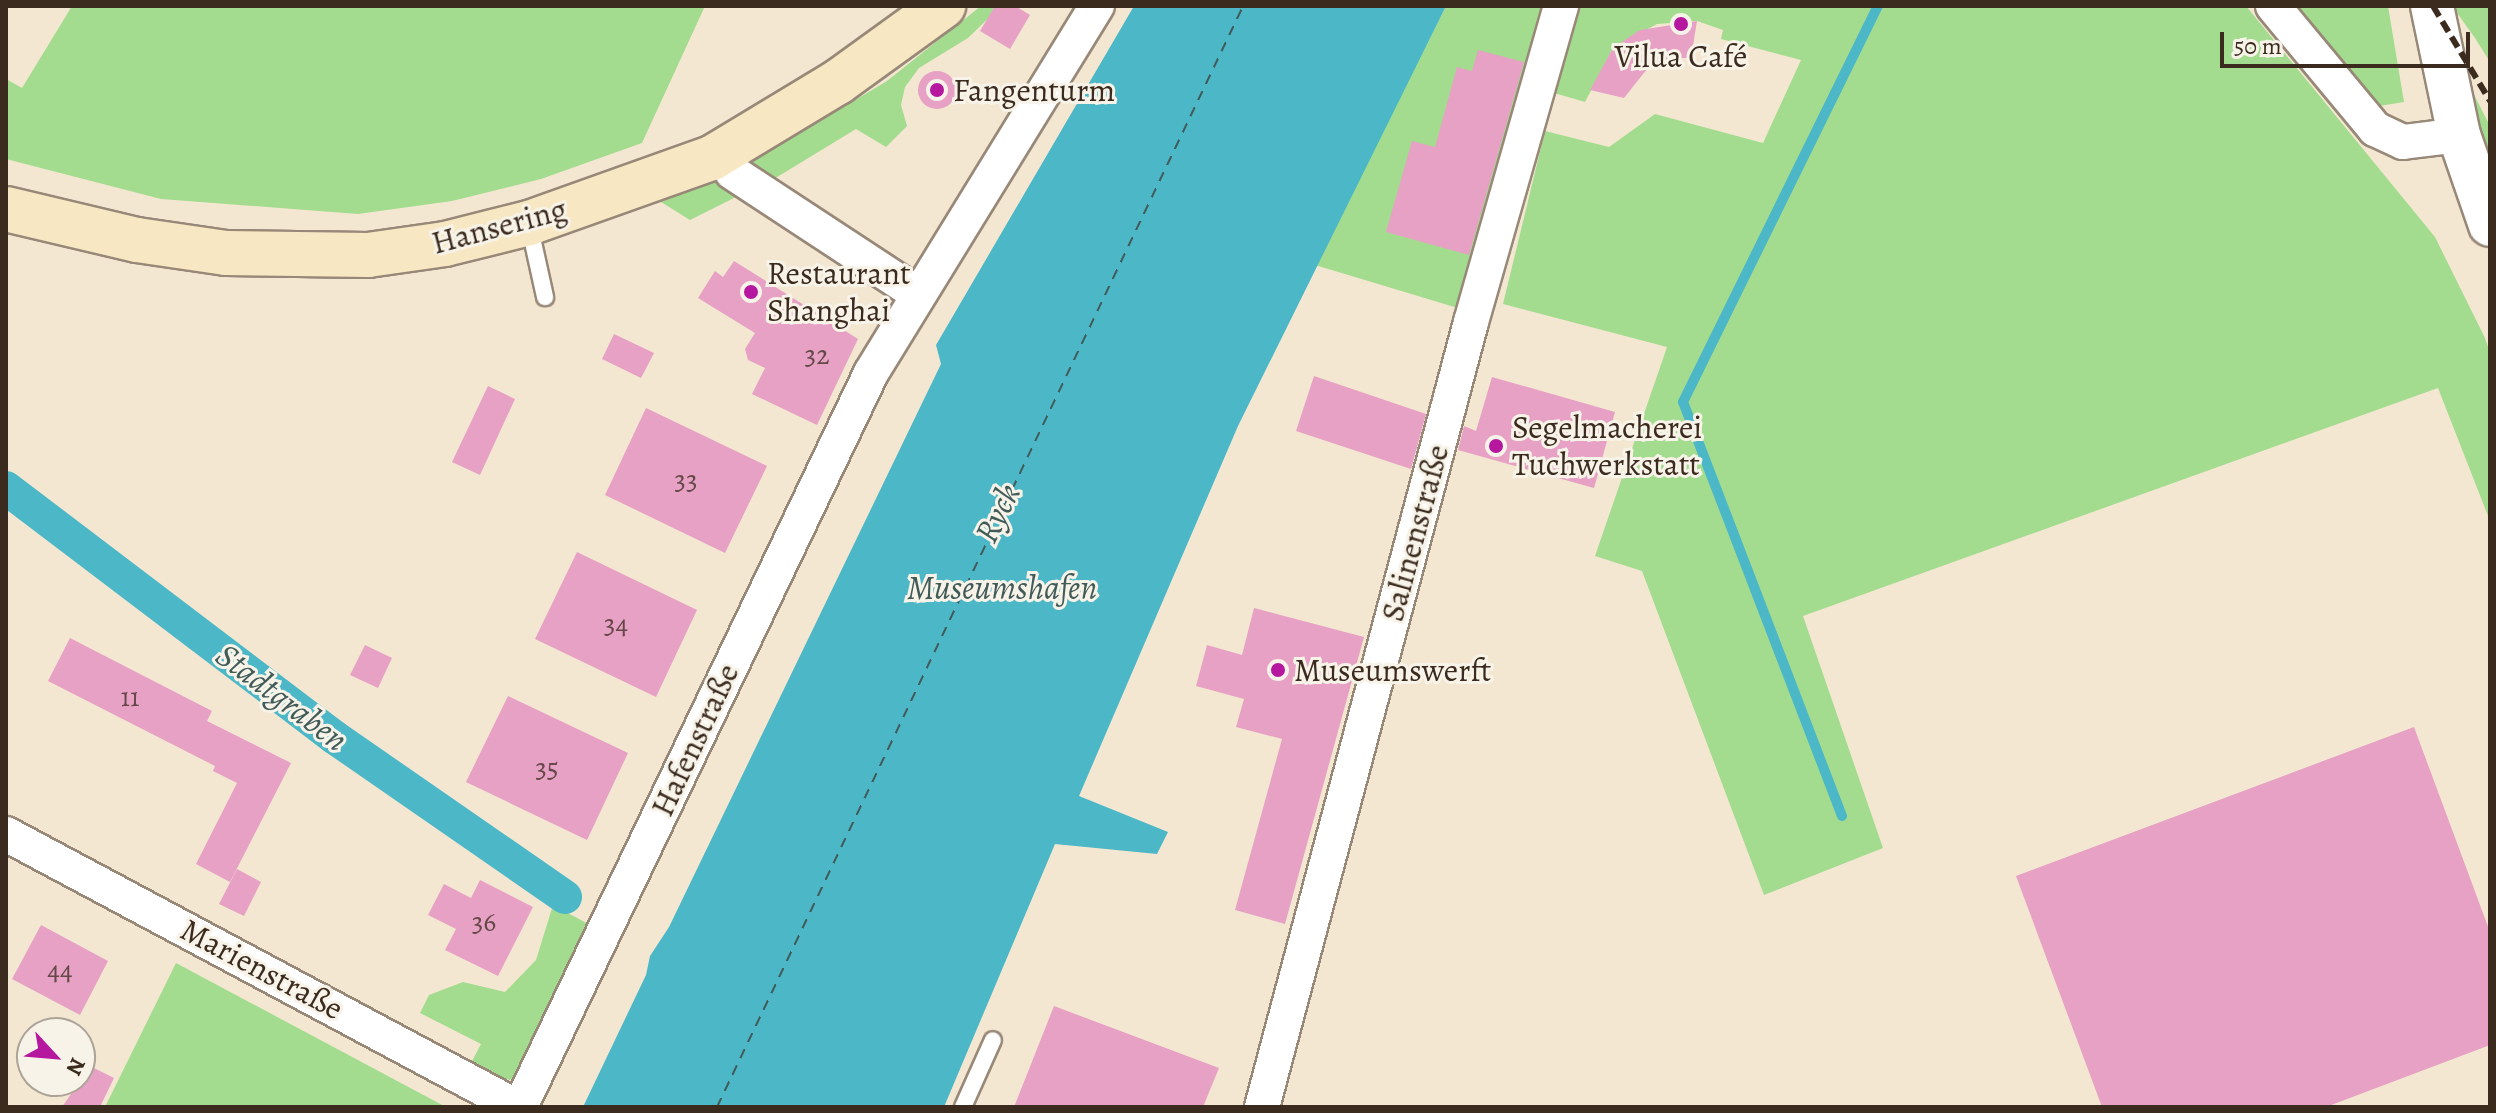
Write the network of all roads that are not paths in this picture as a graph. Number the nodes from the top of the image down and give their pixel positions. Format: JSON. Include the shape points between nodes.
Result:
{"nodes":[{"id":1,"x":943,"y":6,"type":"edge"},
{"id":2,"x":1097,"y":6,"type":"edge"},
{"id":3,"x":1561,"y":6,"type":"edge"},
{"id":4,"x":2273,"y":6,"type":"edge"},
{"id":5,"x":2432,"y":6,"type":"edge"},
{"id":6,"x":2459,"y":135,"type":"junction"},
{"id":7,"x":732,"y":172,"type":"dead end"},
{"id":8,"x":6,"y":209,"type":"edge"},
{"id":9,"x":529,"y":223,"type":"junction"},
{"id":10,"x":2490,"y":225,"type":"edge"},
{"id":11,"x":918,"y":294,"type":"junction"},
{"id":12,"x":545,"y":297,"type":"dead end"},
{"id":13,"x":6,"y":834,"type":"edge"},
{"id":14,"x":993,"y":1040,"type":"dead end"},
{"id":15,"x":518,"y":1107,"type":"edge"},
{"id":16,"x":963,"y":1107,"type":"edge"},
{"id":17,"x":1262,"y":1107,"type":"edge"}],
"edges":[{"from":1,"to":9,"type":"main road","name":"Hansering","via":[[838,82],[712,158]]},
{"from":2,"to":11,"type":"street","name":"Hafenstraße"},
{"from":3,"to":17,"type":"street","name":"Salinenstraße","via":[[1471,322]]},
{"from":4,"to":6,"type":"street","via":[[2375,129],[2403,142]]},
{"from":5,"to":6,"type":"street"},
{"from":6,"to":10,"type":"street"},
{"from":7,"to":11,"type":"street"},
{"from":8,"to":9,"type":"main road","name":"Hansering","via":[[137,240],[299,258],[429,246]]},
{"from":9,"to":12,"type":"lane"},
{"from":11,"to":15,"type":"street","name":"Hafenstraße","via":[[871,373]]},
{"from":13,"to":15,"type":"street","name":"Marienstraße"},
{"from":14,"to":16,"type":"lane"}]}
